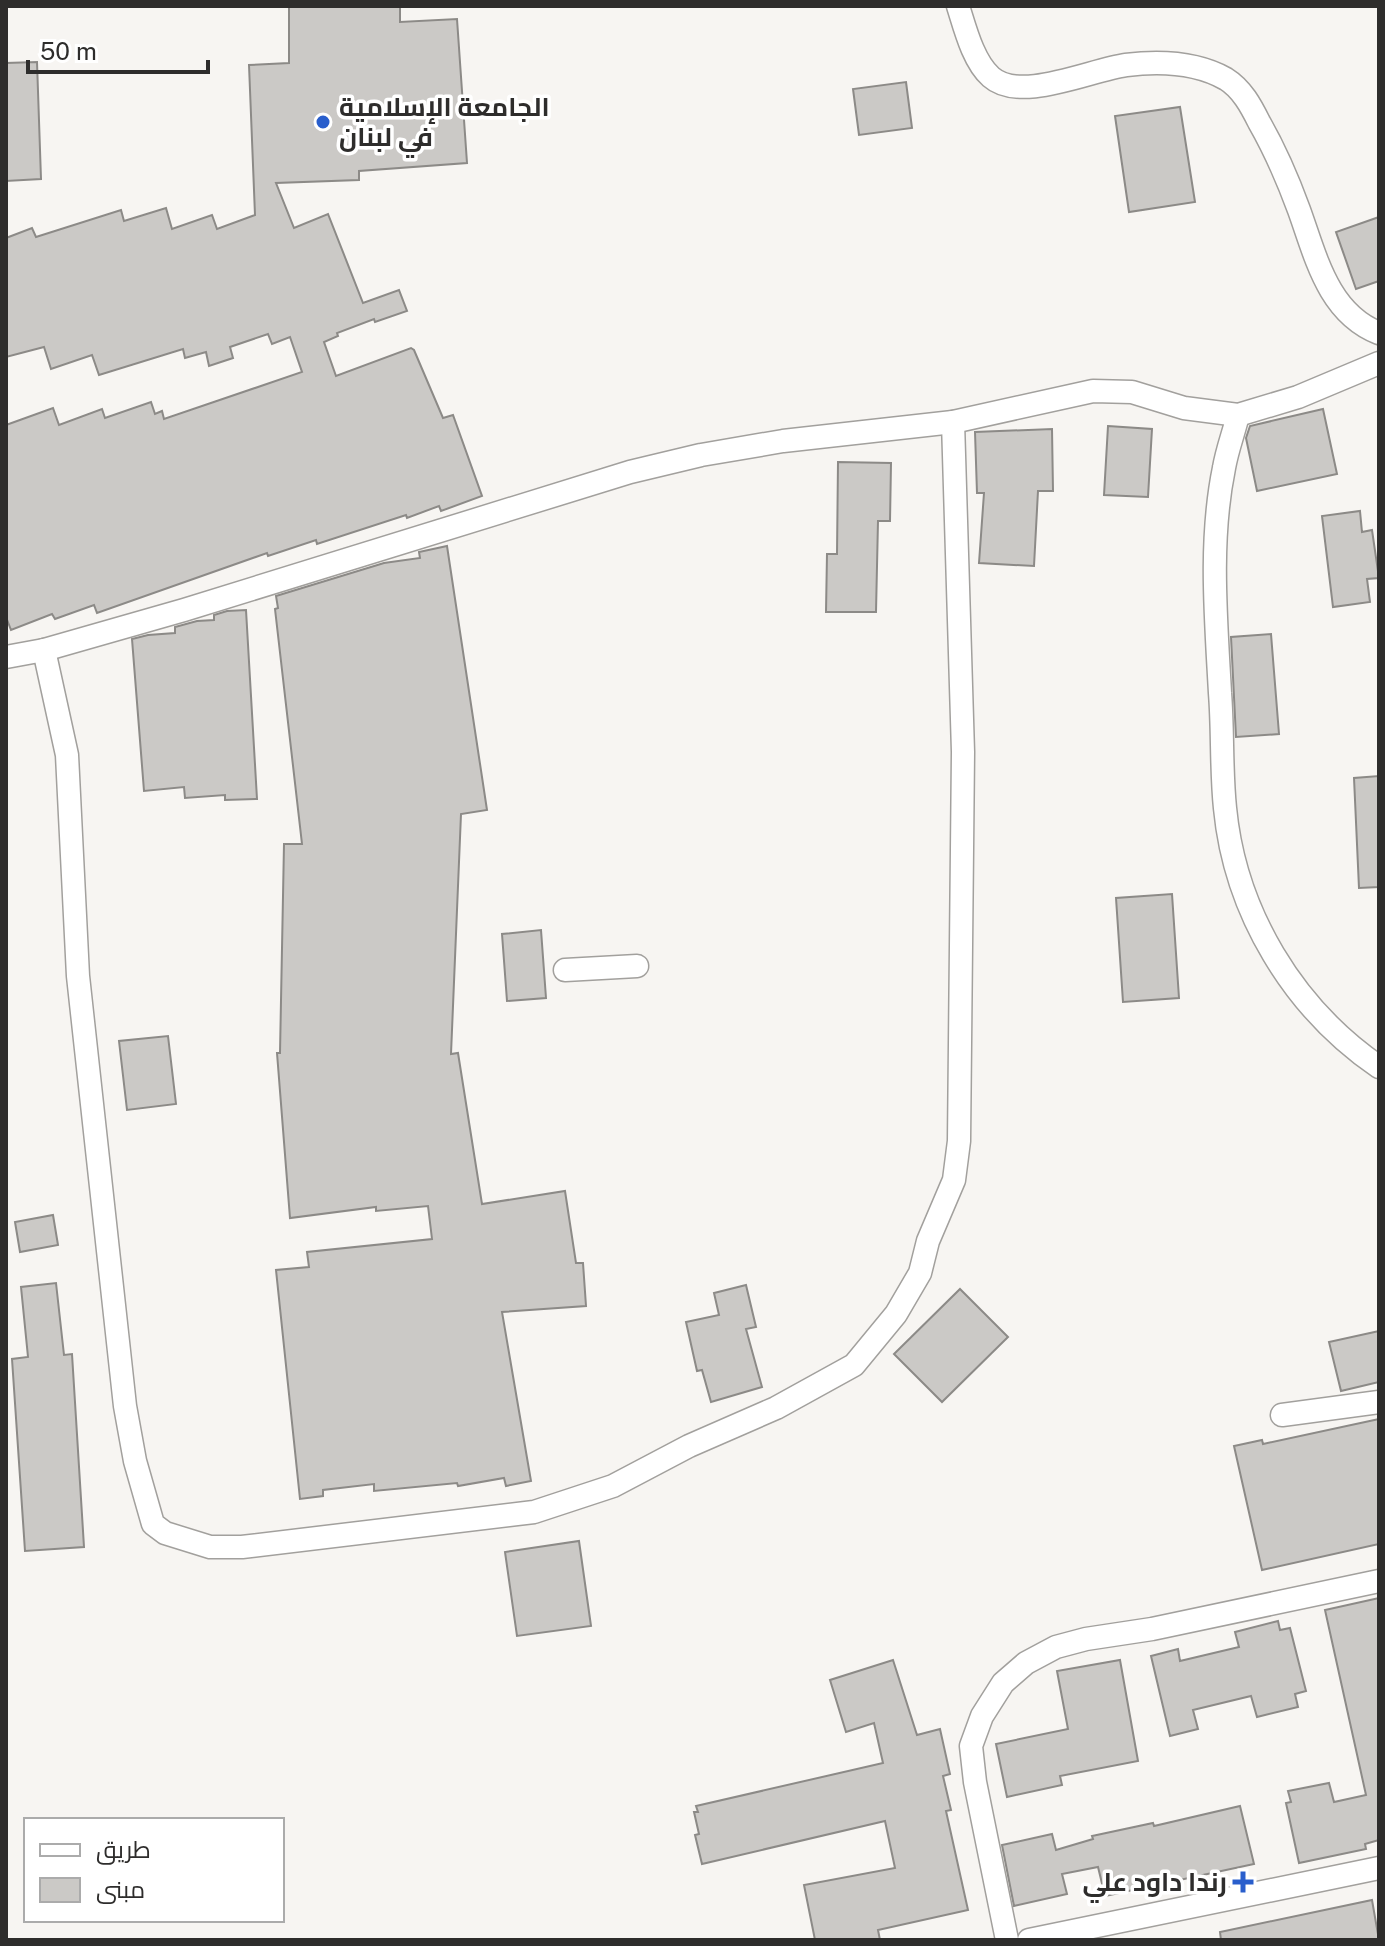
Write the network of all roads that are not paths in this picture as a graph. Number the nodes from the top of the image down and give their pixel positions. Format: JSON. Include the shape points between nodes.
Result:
{"nodes":[{"id":1,"x":958,"y":6,"type":"edge"},
{"id":2,"x":1379,"y":333,"type":"edge"},
{"id":3,"x":1379,"y":363,"type":"edge"},
{"id":4,"x":1238,"y":415,"type":"junction"},
{"id":5,"x":953,"y":422,"type":"junction"},
{"id":6,"x":44,"y":650,"type":"junction"},
{"id":7,"x":6,"y":657,"type":"edge"},
{"id":8,"x":637,"y":966,"type":"dead end"},
{"id":9,"x":565,"y":970,"type":"dead end"},
{"id":10,"x":1379,"y":1067,"type":"edge"},
{"id":11,"x":1379,"y":1402,"type":"edge"},
{"id":12,"x":1282,"y":1415,"type":"dead end"},
{"id":13,"x":1379,"y":1581,"type":"edge"},
{"id":14,"x":1379,"y":1868,"type":"edge"},
{"id":15,"x":1043,"y":1938,"type":"edge"},
{"id":16,"x":1007,"y":1940,"type":"edge"}],
"edges":[{"from":1,"to":2,"type":"street","via":[[987,73],[1014,88],[1154,63],[1198,69],[1230,81],[1273,148],[1326,283],[1352,317]]},
{"from":3,"to":4,"type":"street"},
{"from":4,"to":5,"type":"street","via":[[1112,390]]},
{"from":4,"to":10,"type":"street","via":[[1223,468],[1215,594],[1225,808],[1234,862],[1281,971],[1315,1012]]},
{"from":5,"to":6,"type":"street","via":[[783,441],[630,472]]},
{"from":5,"to":6,"type":"street","via":[[963,752],[959,1141],[954,1180],[920,1273],[896,1314],[854,1365],[613,1486],[534,1512],[242,1547],[210,1547],[153,1524],[125,1406],[78,976],[67,755]]},
{"from":6,"to":7,"type":"street"},
{"from":8,"to":9,"type":"street"},
{"from":11,"to":12,"type":"street"},
{"from":13,"to":16,"type":"street","via":[[1056,1647],[1003,1683],[971,1746]]},
{"from":14,"to":15,"type":"street"}]}
